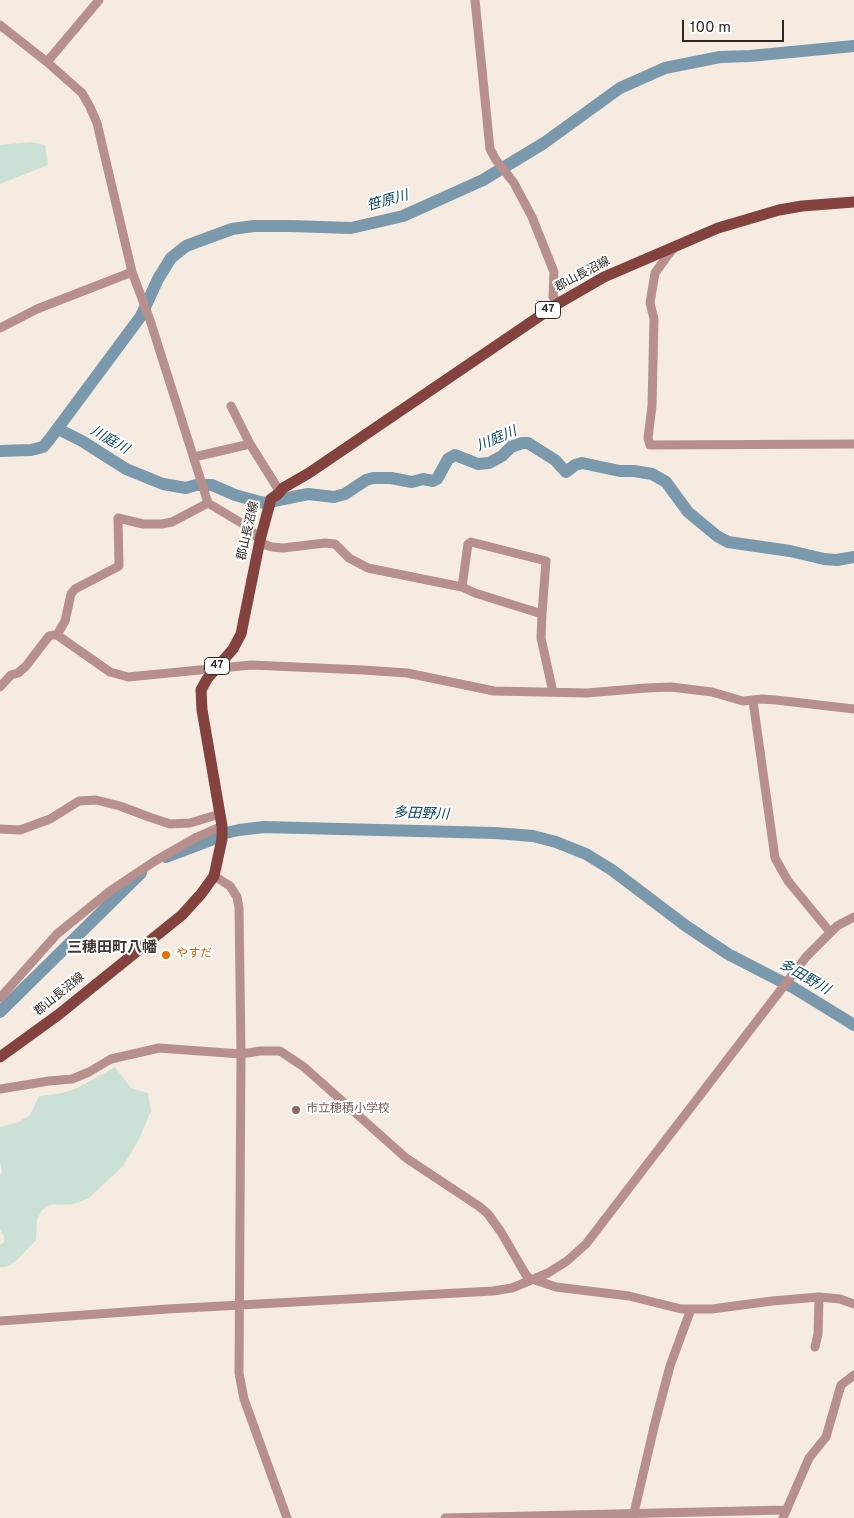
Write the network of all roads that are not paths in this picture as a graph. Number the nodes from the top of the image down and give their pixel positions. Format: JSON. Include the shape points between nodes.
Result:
{"nodes":[{"id":1,"x":99,"y":0,"type":"edge"},
{"id":2,"x":475,"y":0,"type":"edge"},
{"id":3,"x":0,"y":25,"type":"edge"},
{"id":4,"x":47,"y":62,"type":"junction"},
{"id":5,"x":854,"y":202,"type":"edge"},
{"id":6,"x":675,"y":248,"type":"junction"},
{"id":7,"x":132,"y":272,"type":"junction"},
{"id":8,"x":559,"y":303,"type":"junction"},
{"id":9,"x":0,"y":328,"type":"edge"},
{"id":10,"x":231,"y":406,"type":"dead end"},
{"id":11,"x":250,"y":444,"type":"junction"},
{"id":12,"x":854,"y":444,"type":"edge"},
{"id":13,"x":194,"y":458,"type":"junction"},
{"id":14,"x":279,"y":493,"type":"junction"},
{"id":15,"x":206,"y":499,"type":"junction"},
{"id":16,"x":260,"y":540,"type":"junction"},
{"id":17,"x":462,"y":587,"type":"junction"},
{"id":18,"x":542,"y":614,"type":"junction"},
{"id":19,"x":57,"y":636,"type":"junction"},
{"id":20,"x":215,"y":668,"type":"junction"},
{"id":21,"x":0,"y":687,"type":"edge"},
{"id":22,"x":553,"y":692,"type":"junction"},
{"id":23,"x":753,"y":701,"type":"junction"},
{"id":24,"x":854,"y":709,"type":"edge"},
{"id":25,"x":220,"y":814,"type":"junction"},
{"id":26,"x":222,"y":826,"type":"junction"},
{"id":27,"x":0,"y":829,"type":"edge"},
{"id":28,"x":214,"y":876,"type":"junction"},
{"id":29,"x":854,"y":917,"type":"edge"},
{"id":30,"x":830,"y":932,"type":"junction"},
{"id":31,"x":0,"y":998,"type":"edge"},
{"id":32,"x":242,"y":1054,"type":"junction"},
{"id":33,"x":0,"y":1057,"type":"edge"},
{"id":34,"x":0,"y":1089,"type":"edge"},
{"id":35,"x":534,"y":1280,"type":"junction"},
{"id":36,"x":819,"y":1297,"type":"junction"},
{"id":37,"x":854,"y":1304,"type":"edge"},
{"id":38,"x":239,"y":1306,"type":"junction"},
{"id":39,"x":691,"y":1309,"type":"junction"},
{"id":40,"x":0,"y":1321,"type":"edge"},
{"id":41,"x":815,"y":1347,"type":"dead end"},
{"id":42,"x":854,"y":1375,"type":"edge"},
{"id":43,"x":634,"y":1513,"type":"junction"},
{"id":44,"x":784,"y":1514,"type":"edge"},
{"id":45,"x":287,"y":1518,"type":"edge"},
{"id":46,"x":445,"y":1518,"type":"edge"}],
"edges":[{"from":1,"to":4,"type":"street"},
{"from":2,"to":8,"type":"street","via":[[490,149],[532,217],[551,264],[553,297]]},
{"from":3,"to":4,"type":"street"},
{"from":4,"to":7,"type":"street","via":[[82,93],[97,123]]},
{"from":5,"to":6,"type":"main road","name":"郡山長沼線","number":"47","via":[[778,210],[718,228]]},
{"from":6,"to":8,"type":"main road","name":"郡山長沼線","number":"47","via":[[604,277]]},
{"from":6,"to":12,"type":"street","via":[[655,274],[650,303],[654,319],[650,445]]},
{"from":7,"to":9,"type":"street","via":[[37,309]]},
{"from":7,"to":13,"type":"street"},
{"from":8,"to":14,"type":"main road","name":"郡山長沼線","number":"47"},
{"from":10,"to":11,"type":"street"},
{"from":11,"to":13,"type":"street"},
{"from":11,"to":14,"type":"street"},
{"from":13,"to":15,"type":"street"},
{"from":14,"to":16,"type":"main road","name":"郡山長沼線","number":"47","via":[[271,499],[266,511]]},
{"from":15,"to":16,"type":"street","via":[[248,527]]},
{"from":15,"to":19,"type":"street","via":[[172,522],[143,524],[118,518],[120,566],[71,594],[65,621]]},
{"from":16,"to":17,"type":"street","via":[[278,549],[335,544],[349,558],[368,568]]},
{"from":16,"to":20,"type":"main road","name":"郡山長沼線","number":"47","via":[[241,634]]},
{"from":17,"to":18,"type":"street"},
{"from":17,"to":18,"type":"street","via":[[468,544],[471,542],[546,560]]},
{"from":18,"to":22,"type":"street","via":[[541,638]]},
{"from":19,"to":20,"type":"street","via":[[104,669],[119,675],[138,677]]},
{"from":19,"to":21,"type":"street","via":[[49,636],[26,666]]},
{"from":20,"to":22,"type":"street","via":[[251,665],[392,672],[494,691]]},
{"from":20,"to":25,"type":"main road","name":"郡山長沼線","number":"47","via":[[202,690],[202,710]]},
{"from":22,"to":23,"type":"street","via":[[694,689]]},
{"from":23,"to":24,"type":"street","via":[[776,700]]},
{"from":23,"to":30,"type":"street","via":[[776,858],[788,881]]},
{"from":25,"to":26,"type":"main road","name":"郡山長沼線","number":"47"},
{"from":25,"to":27,"type":"street","via":[[190,824],[170,824],[120,806],[87,800],[20,830]]},
{"from":26,"to":28,"type":"main road","name":"郡山長沼線","number":"47"},
{"from":26,"to":31,"type":"street","via":[[155,861],[110,891],[57,934]]},
{"from":28,"to":32,"type":"street","via":[[230,886],[239,908]]},
{"from":28,"to":33,"type":"main road","name":"郡山長沼線","number":"47","via":[[182,915],[58,1015]]},
{"from":29,"to":30,"type":"street"},
{"from":30,"to":35,"type":"street","via":[[794,973],[586,1244],[561,1266]]},
{"from":32,"to":34,"type":"street","via":[[159,1048],[111,1059],[72,1079]]},
{"from":32,"to":35,"type":"street","via":[[280,1051],[304,1067],[406,1158],[488,1214],[526,1275]]},
{"from":32,"to":38,"type":"street"},
{"from":35,"to":38,"type":"street","via":[[493,1291]]},
{"from":35,"to":39,"type":"street","via":[[556,1287],[629,1296]]},
{"from":36,"to":37,"type":"street"},
{"from":36,"to":39,"type":"street","via":[[712,1310]]},
{"from":36,"to":41,"type":"street"},
{"from":38,"to":40,"type":"street"},
{"from":38,"to":45,"type":"street","via":[[238,1373],[244,1399]]},
{"from":39,"to":43,"type":"street","via":[[654,1423]]},
{"from":42,"to":44,"type":"street","via":[[841,1385],[826,1437],[809,1458]]},
{"from":43,"to":44,"type":"street"},
{"from":43,"to":46,"type":"street"}]}
